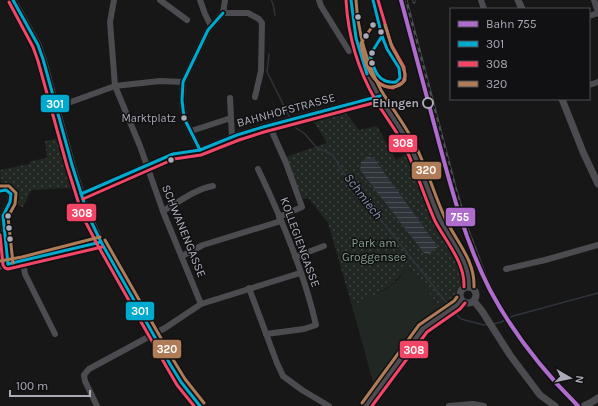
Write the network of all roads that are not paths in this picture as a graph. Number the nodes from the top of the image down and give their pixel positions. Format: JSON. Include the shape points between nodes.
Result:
{"nodes":[{"id":1,"x":13,"y":0,"type":"edge"},
{"id":2,"x":114,"y":0,"type":"edge"},
{"id":3,"x":160,"y":0,"type":"edge"},
{"id":4,"x":200,"y":0,"type":"edge"},
{"id":5,"x":225,"y":0,"type":"edge"},
{"id":6,"x":319,"y":0,"type":"edge"},
{"id":7,"x":351,"y":0,"type":"edge"},
{"id":8,"x":594,"y":0,"type":"edge"},
{"id":9,"x":223,"y":13,"type":"junction"},
{"id":10,"x":598,"y":13,"type":"edge"},
{"id":11,"x":187,"y":20,"type":"dead end"},
{"id":12,"x":211,"y":26,"type":"junction"},
{"id":13,"x":349,"y":51,"type":"dead end"},
{"id":14,"x":183,"y":82,"type":"junction"},
{"id":15,"x":115,"y":86,"type":"junction"},
{"id":16,"x":380,"y":96,"type":"junction"},
{"id":17,"x":255,"y":97,"type":"dead end"},
{"id":18,"x":230,"y":98,"type":"dead end"},
{"id":19,"x":562,"y":100,"type":"edge"},
{"id":20,"x":57,"y":107,"type":"junction"},
{"id":21,"x":231,"y":118,"type":"junction"},
{"id":22,"x":269,"y":125,"type":"junction"},
{"id":23,"x":191,"y":131,"type":"junction"},
{"id":24,"x":232,"y":137,"type":"junction"},
{"id":25,"x":146,"y":165,"type":"junction"},
{"id":26,"x":258,"y":169,"type":"dead end"},
{"id":27,"x":598,"y":184,"type":"edge"},
{"id":28,"x":213,"y":186,"type":"dead end"},
{"id":29,"x":0,"y":191,"type":"edge"},
{"id":30,"x":81,"y":194,"type":"junction"},
{"id":31,"x":163,"y":211,"type":"junction"},
{"id":32,"x":2,"y":214,"type":"edge"},
{"id":33,"x":280,"y":219,"type":"junction"},
{"id":34,"x":101,"y":242,"type":"junction"},
{"id":35,"x":598,"y":245,"type":"edge"},
{"id":36,"x":324,"y":246,"type":"dead end"},
{"id":37,"x":182,"y":256,"type":"junction"},
{"id":38,"x":295,"y":257,"type":"junction"},
{"id":39,"x":22,"y":262,"type":"junction"},
{"id":40,"x":8,"y":264,"type":"junction"},
{"id":41,"x":0,"y":266,"type":"edge"},
{"id":42,"x":506,"y":269,"type":"dead end"},
{"id":43,"x":300,"y":273,"type":"junction"},
{"id":44,"x":469,"y":286,"type":"junction"},
{"id":45,"x":249,"y":288,"type":"junction"},
{"id":46,"x":474,"y":301,"type":"junction"},
{"id":47,"x":459,"y":303,"type":"junction"},
{"id":48,"x":201,"y":304,"type":"junction"},
{"id":49,"x":55,"y":334,"type":"dead end"},
{"id":50,"x":154,"y":334,"type":"junction"},
{"id":51,"x":266,"y":334,"type":"junction"},
{"id":52,"x":595,"y":402,"type":"edge"},
{"id":53,"x":96,"y":406,"type":"edge"},
{"id":54,"x":200,"y":406,"type":"edge"},
{"id":55,"x":329,"y":406,"type":"edge"},
{"id":56,"x":366,"y":406,"type":"edge"},
{"id":57,"x":449,"y":406,"type":"edge"},
{"id":58,"x":484,"y":406,"type":"edge"},
{"id":59,"x":555,"y":406,"type":"edge"},
{"id":60,"x":584,"y":406,"type":"edge"}],
"edges":[{"from":1,"to":20,"type":"street","via":[[41,54]]},
{"from":2,"to":15,"type":"street","name":"SCHWANENGASSE","via":[[110,22]]},
{"from":3,"to":11,"type":"street"},
{"from":4,"to":12,"type":"street"},
{"from":5,"to":9,"type":"street"},
{"from":6,"to":13,"type":"street"},
{"from":7,"to":16,"type":"street","via":[[353,25],[362,60]]},
{"from":8,"to":10,"type":"street"},
{"from":9,"to":12,"type":"street"},
{"from":9,"to":17,"type":"street","via":[[248,13],[260,19],[262,23],[261,71]]},
{"from":12,"to":14,"type":"street"},
{"from":14,"to":15,"type":"street","via":[[160,81]]},
{"from":14,"to":23,"type":"street","via":[[182,111]]},
{"from":15,"to":20,"type":"street"},
{"from":15,"to":25,"type":"street","name":"SCHWANENGASSE"},
{"from":16,"to":22,"type":"street","name":"BAHNHOFSTRASSE"},
{"from":16,"to":44,"type":"street","via":[[407,142],[445,229],[466,266]]},
{"from":18,"to":21,"type":"street"},
{"from":19,"to":27,"type":"street"},
{"from":20,"to":30,"type":"street"},
{"from":21,"to":23,"type":"street"},
{"from":21,"to":24,"type":"street"},
{"from":22,"to":24,"type":"street","name":"BAHNHOFSTRASSE"},
{"from":22,"to":33,"type":"street","via":[[302,207]]},
{"from":23,"to":24,"type":"street","name":"BAHNHOFSTRASSE","via":[[200,150]]},
{"from":25,"to":30,"type":"street"},
{"from":25,"to":31,"type":"street","name":"SCHWANENGASSE"},
{"from":26,"to":33,"type":"street","name":"KOLLEGIENGASSE"},
{"from":28,"to":31,"type":"street","via":[[200,190]]},
{"from":29,"to":32,"type":"street","via":[[6,190],[11,194],[10,202]]},
{"from":30,"to":34,"type":"street"},
{"from":31,"to":37,"type":"street","name":"SCHWANENGASSE"},
{"from":32,"to":40,"type":"street"},
{"from":33,"to":37,"type":"street","via":[[236,236],[203,245]]},
{"from":33,"to":38,"type":"street","name":"KOLLEGIENGASSE"},
{"from":34,"to":39,"type":"street"},
{"from":34,"to":50,"type":"street"},
{"from":35,"to":42,"type":"street"},
{"from":36,"to":38,"type":"street"},
{"from":37,"to":48,"type":"street","name":"SCHWANENGASSE"},
{"from":38,"to":43,"type":"street","name":"KOLLEGIENGASSE"},
{"from":39,"to":40,"type":"street"},
{"from":39,"to":49,"type":"street","via":[[25,274]]},
{"from":40,"to":41,"type":"street"},
{"from":43,"to":45,"type":"street"},
{"from":43,"to":51,"type":"street","name":"KOLLEGIENGASSE","via":[[316,325]]},
{"from":44,"to":46,"type":"street","via":[[476,291]]},
{"from":44,"to":47,"type":"street","via":[[460,291]]},
{"from":45,"to":48,"type":"street"},
{"from":45,"to":51,"type":"street"},
{"from":46,"to":47,"type":"street","via":[[468,304]]},
{"from":46,"to":59,"type":"street","via":[[540,395]]},
{"from":47,"to":56,"type":"street","via":[[424,328]]},
{"from":48,"to":50,"type":"street"},
{"from":50,"to":53,"type":"street","via":[[89,369],[84,375]]},
{"from":50,"to":54,"type":"street","via":[[182,382]]},
{"from":51,"to":55,"type":"street","via":[[284,376]]},
{"from":52,"to":60,"type":"street"},
{"from":57,"to":58,"type":"street"}]}
